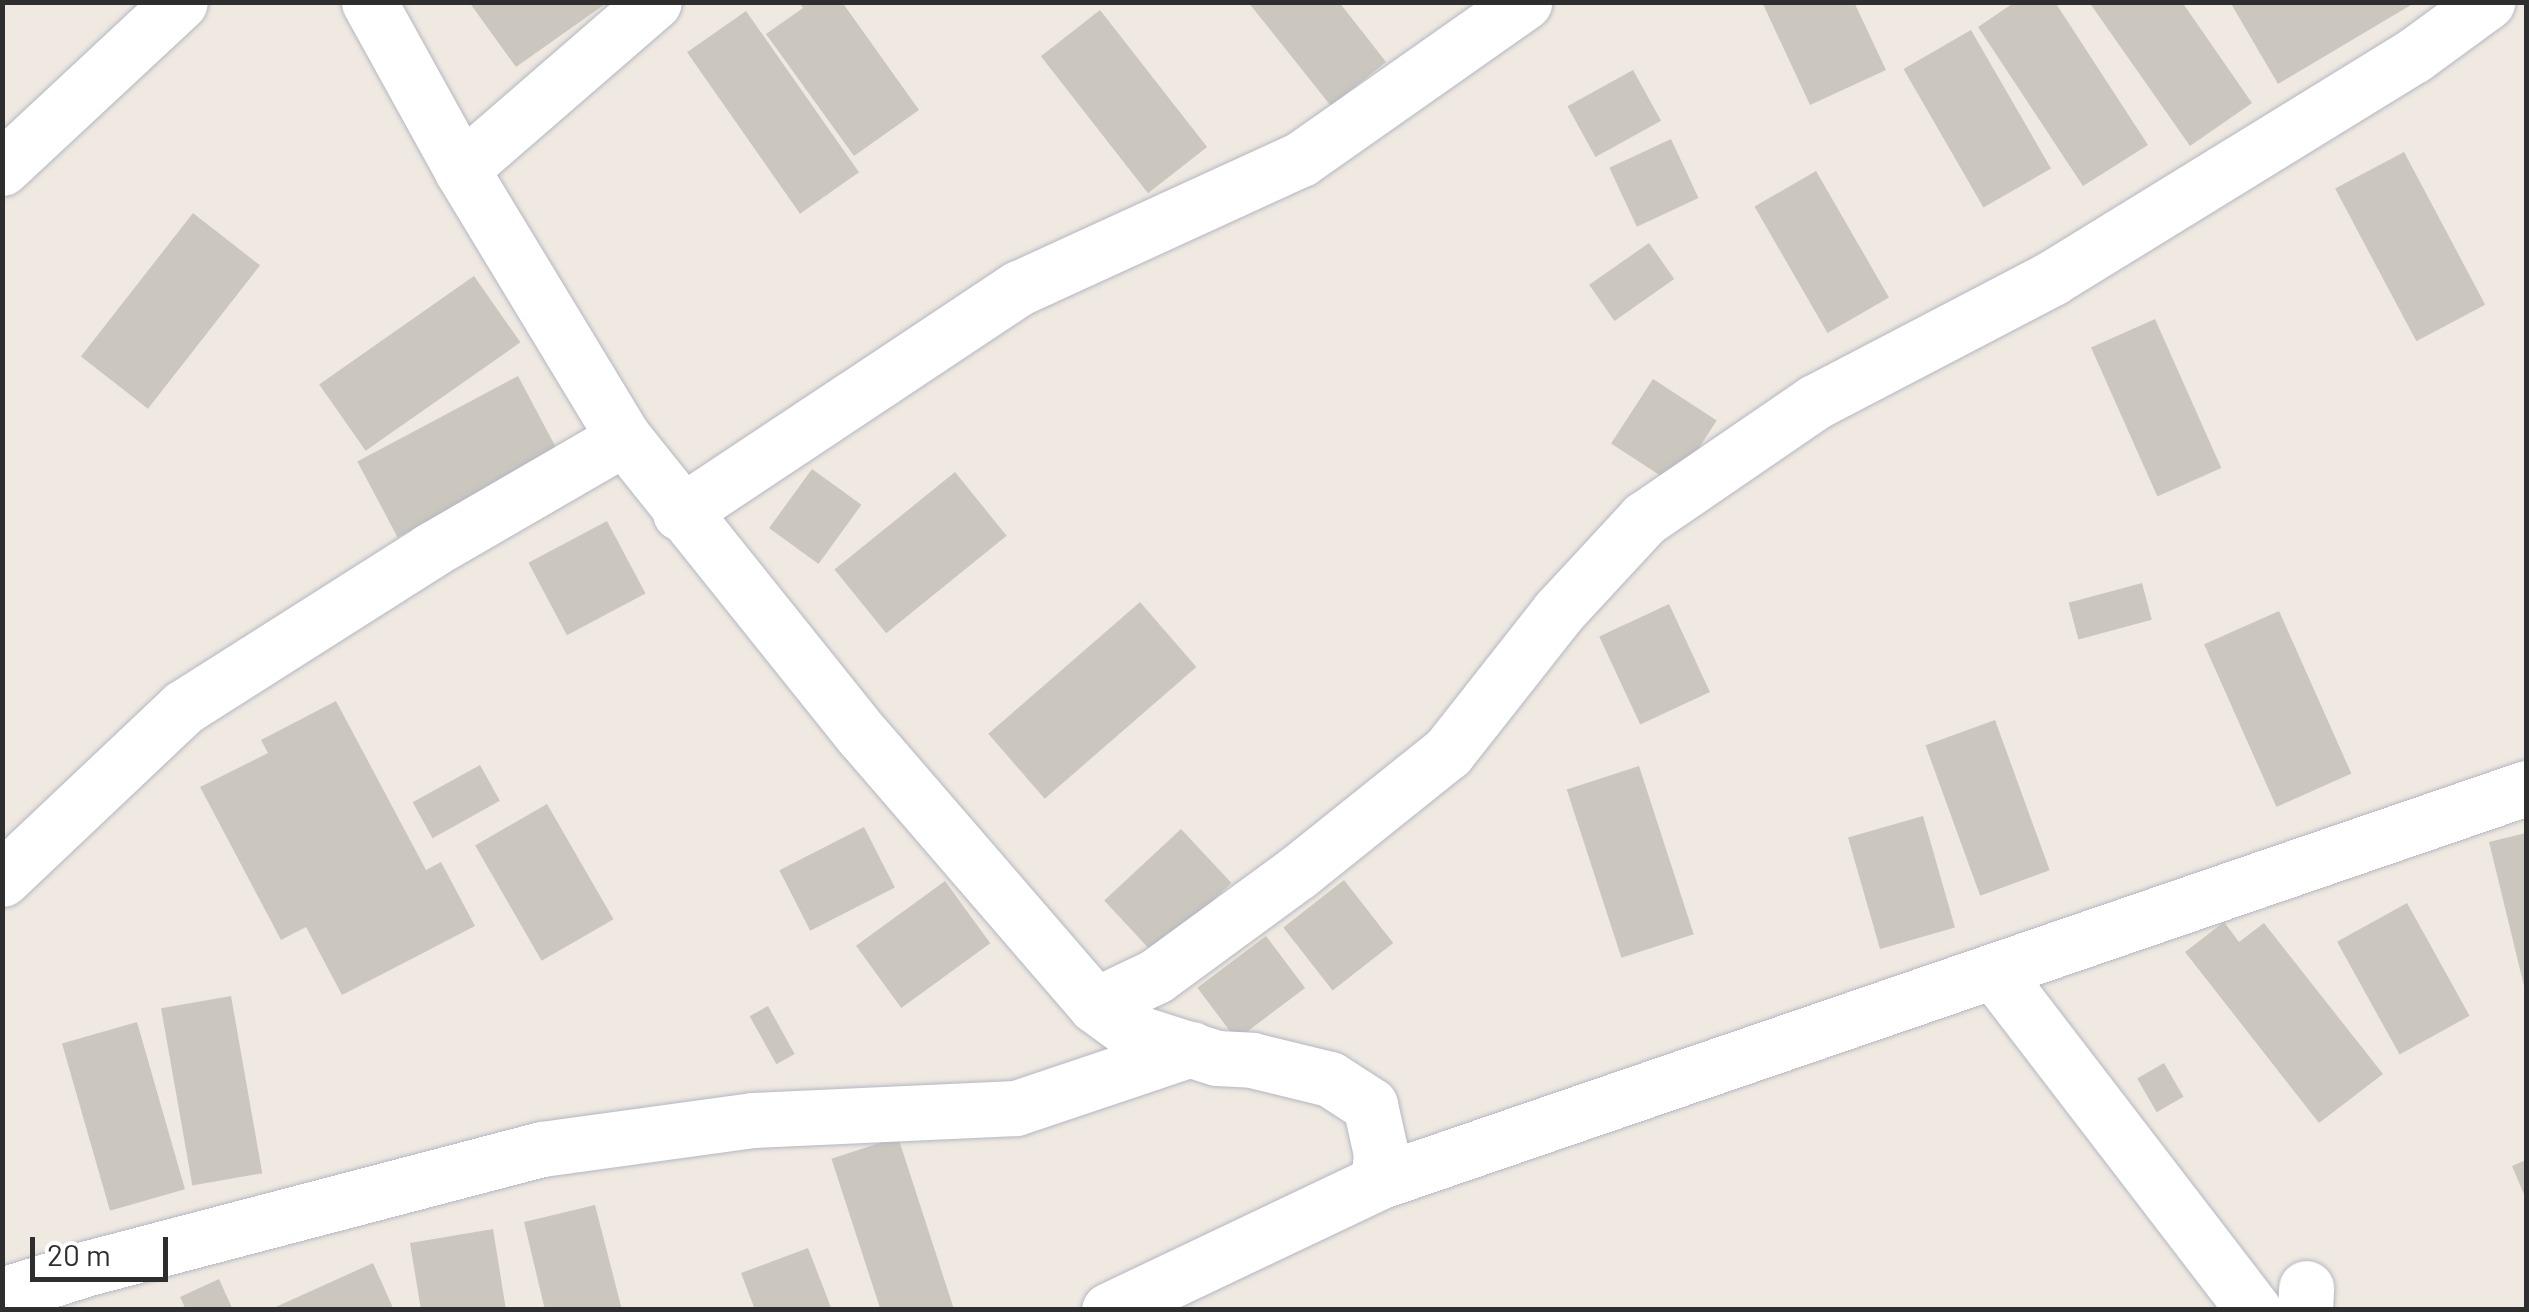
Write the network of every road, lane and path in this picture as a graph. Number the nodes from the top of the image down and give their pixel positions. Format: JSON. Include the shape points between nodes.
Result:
{"nodes":[{"id":1,"x":180,"y":2,"type":"edge"},
{"id":2,"x":369,"y":2,"type":"edge"},
{"id":3,"x":654,"y":2,"type":"edge"},
{"id":4,"x":1524,"y":2,"type":"edge"},
{"id":5,"x":2487,"y":2,"type":"edge"},
{"id":6,"x":2,"y":168,"type":"edge"},
{"id":7,"x":460,"y":168,"type":"junction"},
{"id":8,"x":624,"y":438,"type":"junction"},
{"id":9,"x":680,"y":513,"type":"junction"},
{"id":10,"x":2526,"y":788,"type":"edge"},
{"id":11,"x":2,"y":878,"type":"edge"},
{"id":12,"x":1996,"y":974,"type":"junction"},
{"id":13,"x":1096,"y":1005,"type":"junction"},
{"id":14,"x":1190,"y":1049,"type":"junction"},
{"id":15,"x":1378,"y":1182,"type":"junction"},
{"id":16,"x":2,"y":1295,"type":"edge"},
{"id":17,"x":1110,"y":1310,"type":"edge"},
{"id":18,"x":2254,"y":1310,"type":"edge"}],
"edges":[{"from":1,"to":6,"type":"street"},
{"from":2,"to":7,"type":"street"},
{"from":3,"to":7,"type":"street"},
{"from":4,"to":9,"type":"street","via":[[1301,159],[1019,288]]},
{"from":5,"to":13,"type":"street","via":[[2414,56],[2052,278],[1815,402],[1644,519],[1558,612],[1448,752],[1156,976]]},
{"from":7,"to":8,"type":"street"},
{"from":8,"to":9,"type":"street"},
{"from":8,"to":11,"type":"street","via":[[430,550],[184,706]]},
{"from":9,"to":13,"type":"street","via":[[862,736]]},
{"from":10,"to":12,"type":"street"},
{"from":12,"to":15,"type":"street"},
{"from":12,"to":18,"type":"street"},
{"from":13,"to":14,"type":"street","via":[[1129,1030]]},
{"from":14,"to":15,"type":"street","via":[[1330,1079],[1370,1105],[1381,1154]]},
{"from":14,"to":16,"type":"street","via":[[1016,1108],[753,1120],[542,1149]]},
{"from":15,"to":17,"type":"street"}]}
